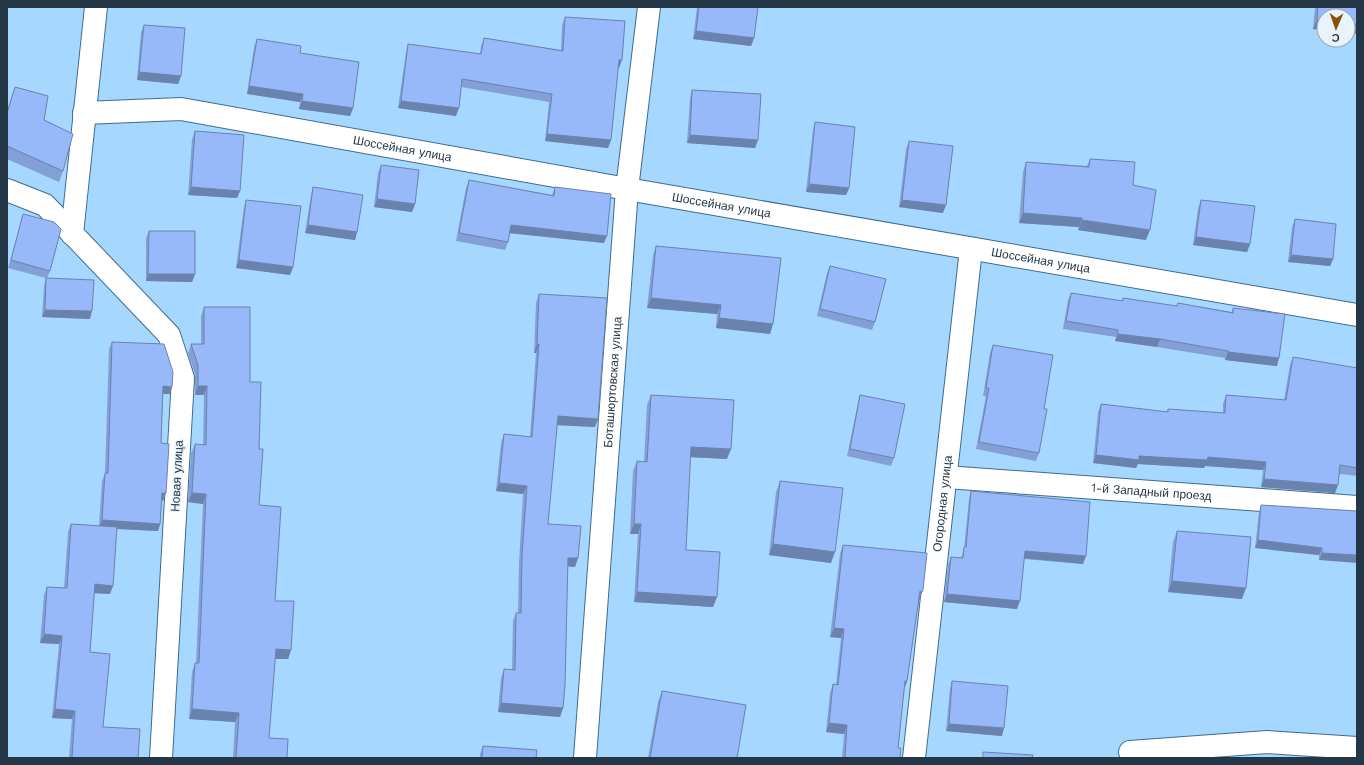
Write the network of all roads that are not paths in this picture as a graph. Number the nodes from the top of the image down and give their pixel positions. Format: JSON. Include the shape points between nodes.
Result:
{"nodes":[{"id":1,"x":96,"y":7,"type":"edge"},
{"id":2,"x":649,"y":7,"type":"edge"},
{"id":3,"x":84,"y":113,"type":"junction"},
{"id":4,"x":627,"y":189,"type":"junction"},
{"id":5,"x":7,"y":190,"type":"edge"},
{"id":6,"x":72,"y":234,"type":"junction"},
{"id":7,"x":971,"y":249,"type":"junction"},
{"id":8,"x":1357,"y":315,"type":"edge"},
{"id":9,"x":946,"y":477,"type":"junction"},
{"id":10,"x":1357,"y":508,"type":"edge"},
{"id":11,"x":1357,"y":748,"type":"edge"},
{"id":12,"x":1130,"y":752,"type":"dead end"},
{"id":13,"x":161,"y":758,"type":"edge"},
{"id":14,"x":585,"y":758,"type":"edge"},
{"id":15,"x":914,"y":758,"type":"edge"}],
"edges":[{"from":1,"to":3,"type":"street"},
{"from":2,"to":4,"type":"street","name":"Боташюртовская улица"},
{"from":3,"to":4,"type":"street","name":"Шоссейная улица","via":[[181,109]]},
{"from":3,"to":6,"type":"street"},
{"from":4,"to":7,"type":"street","name":"Шоссейная улица"},
{"from":4,"to":14,"type":"street","name":"Боташюртовская улица"},
{"from":5,"to":6,"type":"street","name":"Новая улица","via":[[45,205]]},
{"from":6,"to":13,"type":"street","name":"Новая улица","via":[[168,335],[183,378]]},
{"from":7,"to":8,"type":"street","name":"Шоссейная улица"},
{"from":7,"to":9,"type":"street","name":"Огородная улица"},
{"from":9,"to":10,"type":"street","name":"1-й Западный проезд"},
{"from":9,"to":15,"type":"street","name":"Огородная улица"},
{"from":11,"to":12,"type":"street","via":[[1267,742]]}]}
